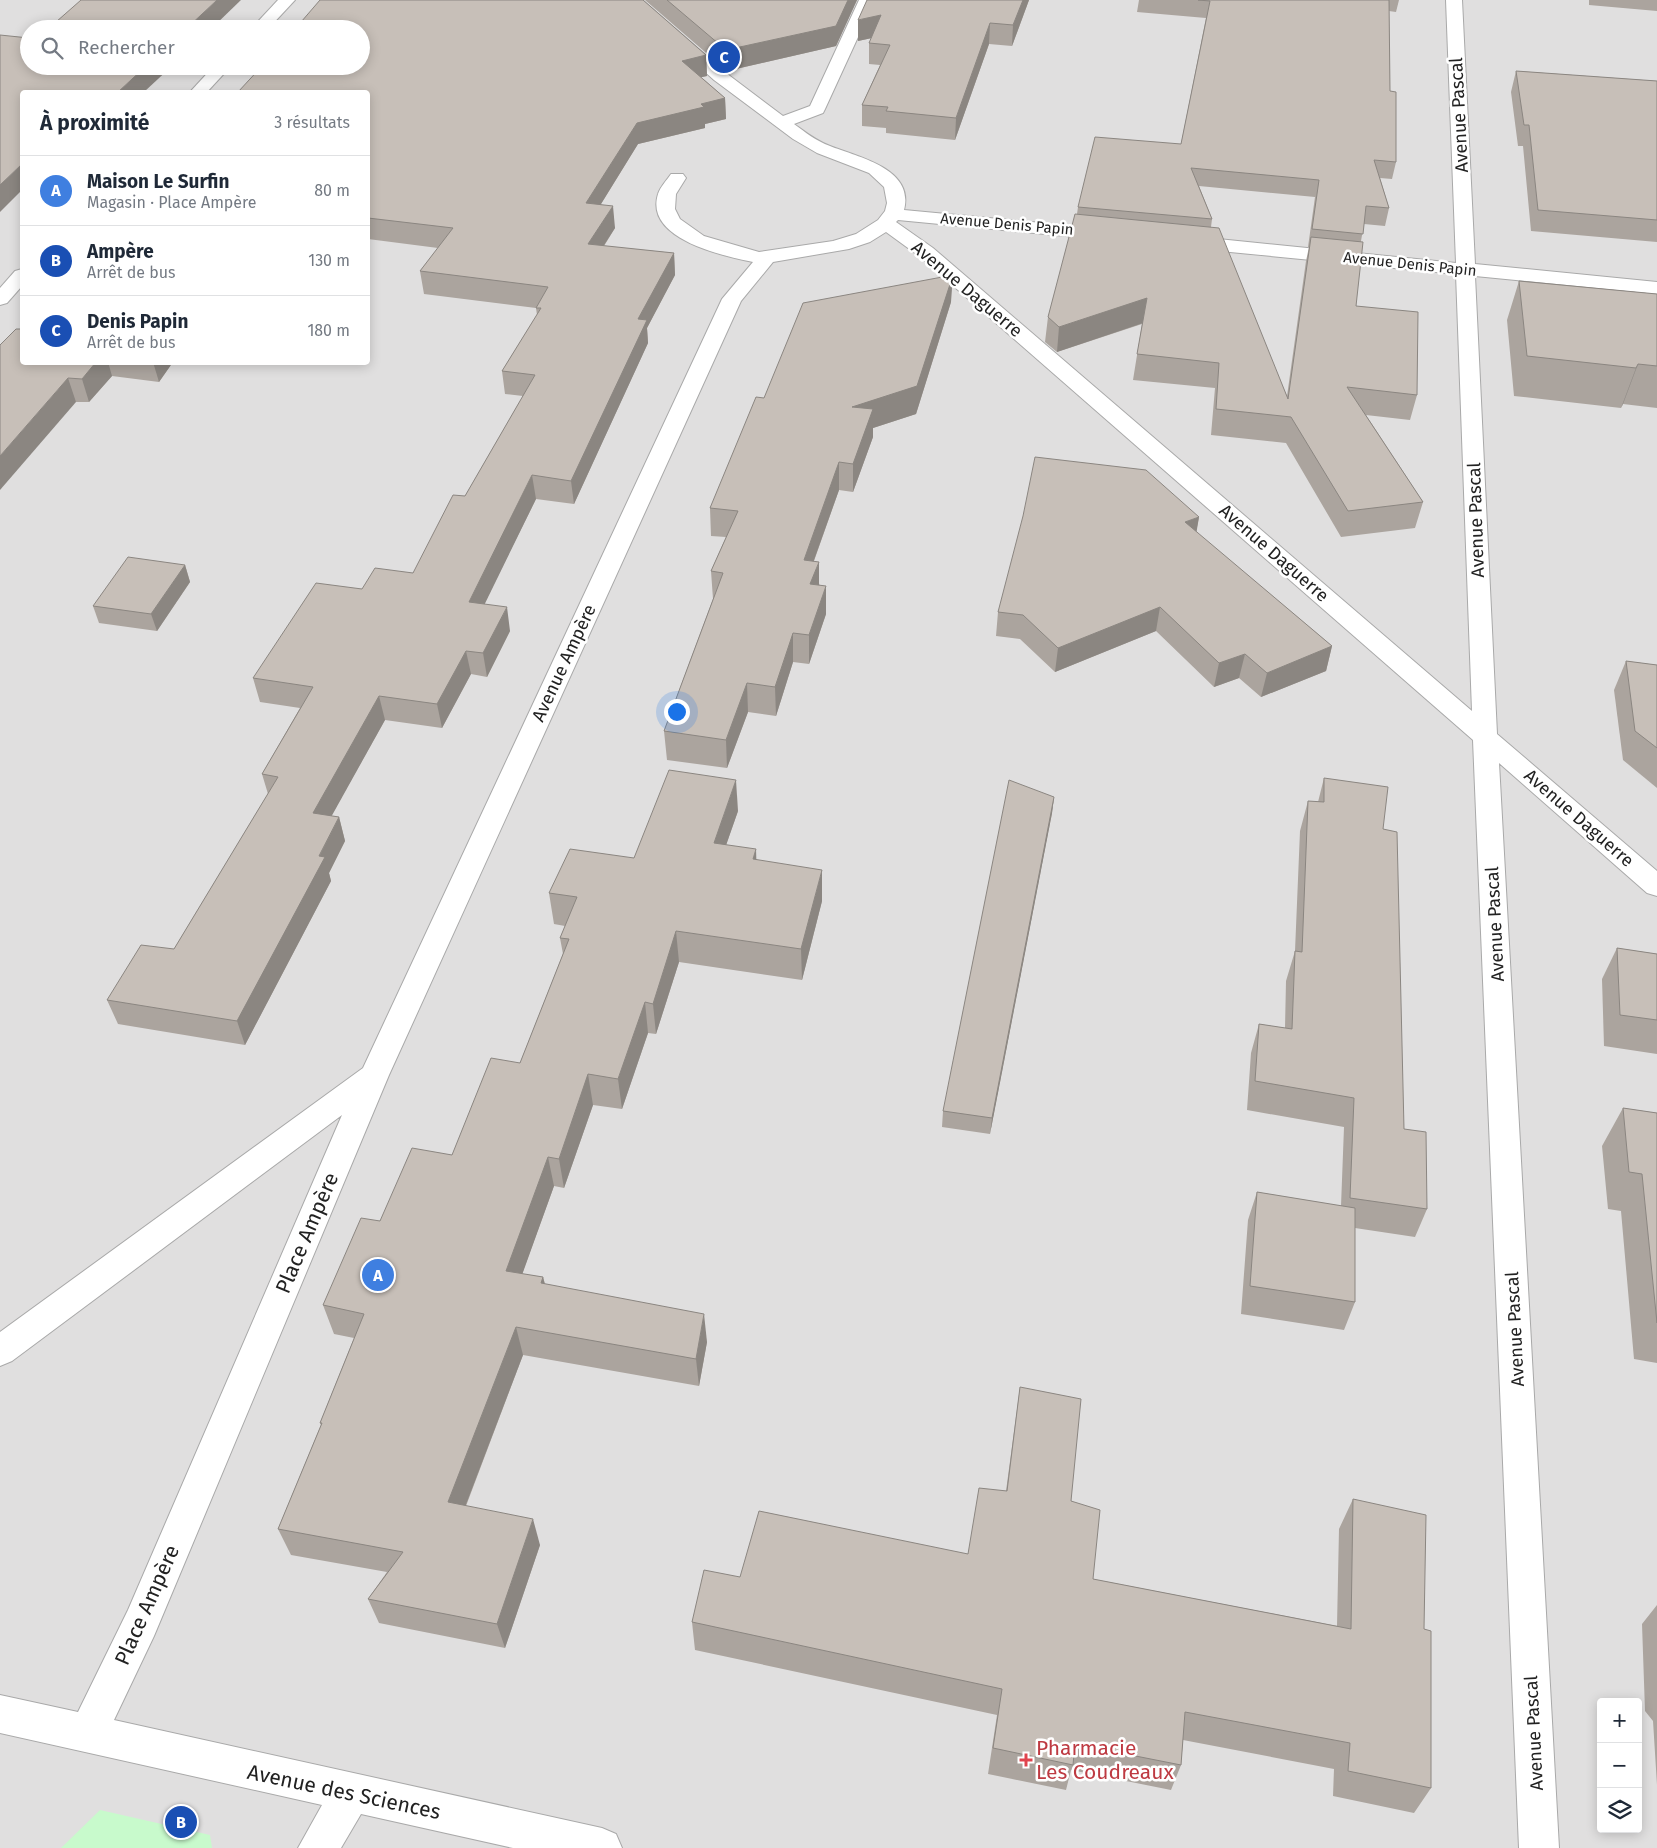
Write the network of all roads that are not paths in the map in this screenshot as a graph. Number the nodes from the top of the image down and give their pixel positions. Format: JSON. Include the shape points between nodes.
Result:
{"nodes":[{"id":1,"x":287,"y":0,"type":"edge"},
{"id":2,"x":633,"y":0,"type":"edge"},
{"id":3,"x":867,"y":0,"type":"edge"},
{"id":4,"x":1454,"y":0,"type":"edge"},
{"id":5,"x":268,"y":20,"type":"edge"},
{"id":6,"x":214,"y":75,"type":"edge"},
{"id":7,"x":200,"y":90,"type":"edge"},
{"id":8,"x":781,"y":123,"type":"junction"},
{"id":9,"x":677,"y":178,"type":"dead end"},
{"id":10,"x":890,"y":219,"type":"junction"},
{"id":11,"x":1121,"y":235,"type":"edge"},
{"id":12,"x":1170,"y":240,"type":"edge"},
{"id":13,"x":766,"y":259,"type":"junction"},
{"id":14,"x":1466,"y":269,"type":"junction"},
{"id":15,"x":20,"y":277,"type":"edge"},
{"id":16,"x":1657,"y":288,"type":"edge"},
{"id":17,"x":0,"y":298,"type":"edge"},
{"id":18,"x":1485,"y":736,"type":"junction"},
{"id":19,"x":1657,"y":886,"type":"edge"},
{"id":20,"x":374,"y":1075,"type":"junction"},
{"id":21,"x":0,"y":1351,"type":"edge"},
{"id":22,"x":0,"y":1714,"type":"edge"},
{"id":23,"x":87,"y":1735,"type":"junction"},
{"id":24,"x":352,"y":1793,"type":"junction"},
{"id":25,"x":318,"y":1848,"type":"edge"},
{"id":26,"x":602,"y":1848,"type":"edge"},
{"id":27,"x":1540,"y":1848,"type":"edge"}],
"edges":[{"from":1,"to":5,"type":"street"},
{"from":2,"to":8,"type":"street","via":[[719,75]]},
{"from":3,"to":8,"type":"street","via":[[816,110]]},
{"from":4,"to":14,"type":"street","name":"Avenue Pascal"},
{"from":6,"to":7,"type":"street"},
{"from":8,"to":10,"type":"street","via":[[813,145],[858,160],[880,172],[892,188],[896,204]]},
{"from":9,"to":13,"type":"street","via":[[667,195],[667,212],[678,228],[699,242]]},
{"from":10,"to":11,"type":"street","name":"Avenue Denis Papin"},
{"from":10,"to":13,"type":"street","via":[[863,238],[832,248]]},
{"from":10,"to":18,"type":"street","name":"Avenue Daguerre"},
{"from":12,"to":14,"type":"street","name":"Avenue Denis Papin"},
{"from":13,"to":20,"type":"street","name":"Avenue Ampère","via":[[732,299]]},
{"from":14,"to":16,"type":"street","name":"Avenue Denis Papin"},
{"from":14,"to":18,"type":"street","name":"Avenue Pascal"},
{"from":15,"to":17,"type":"street"},
{"from":18,"to":19,"type":"street","name":"Avenue Daguerre"},
{"from":18,"to":27,"type":"street","name":"Avenue Pascal"},
{"from":20,"to":21,"type":"street"},
{"from":20,"to":23,"type":"street","name":"Place Ampère","via":[[141,1623]]},
{"from":22,"to":23,"type":"street"},
{"from":23,"to":24,"type":"street","name":"Avenue des Sciences"},
{"from":24,"to":25,"type":"street"},
{"from":24,"to":26,"type":"street","name":"Avenue des Sciences"}]}
